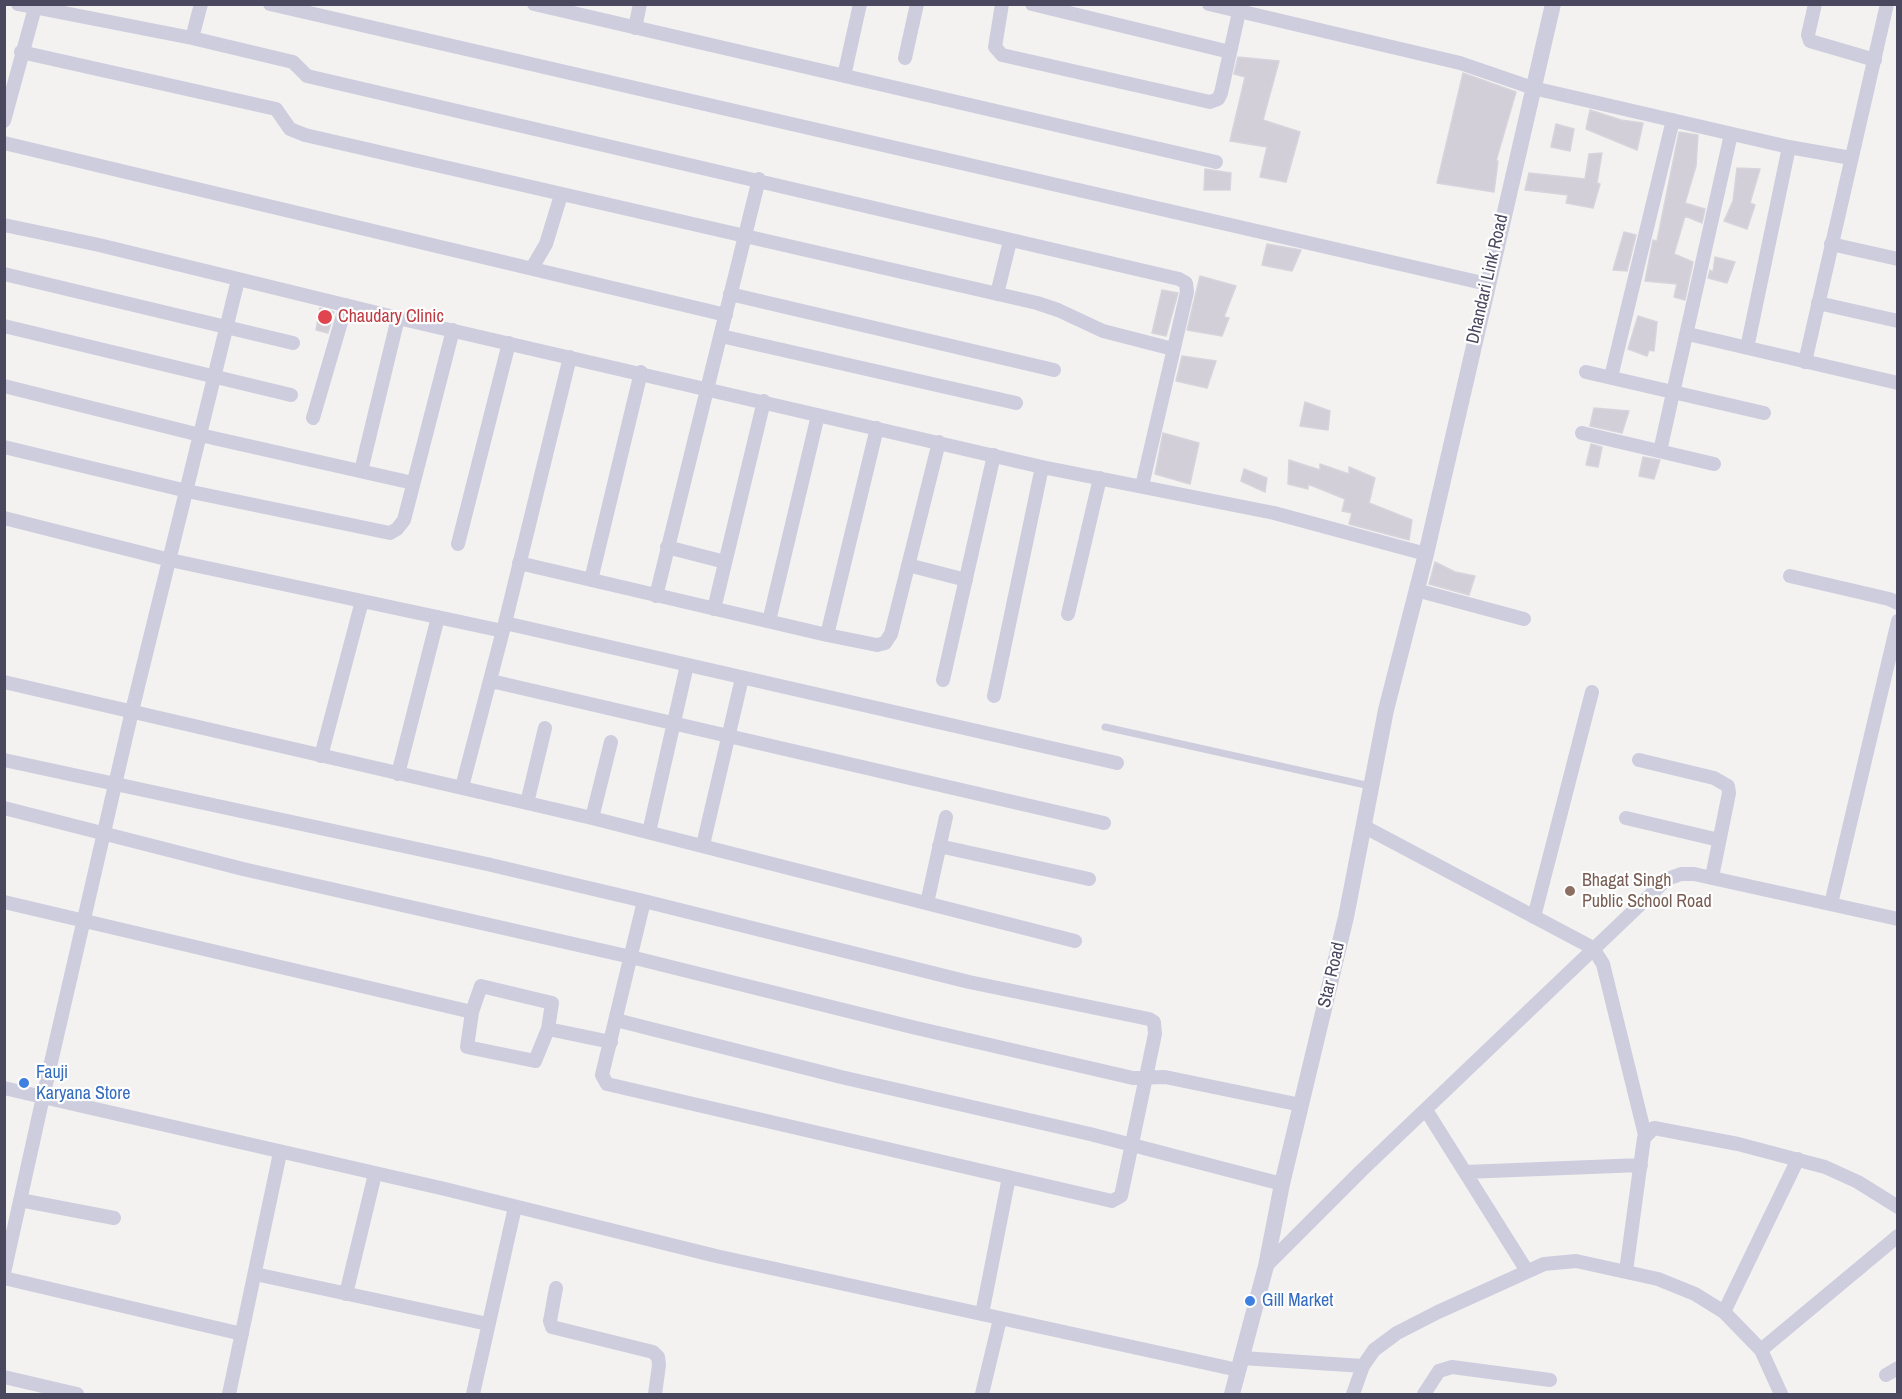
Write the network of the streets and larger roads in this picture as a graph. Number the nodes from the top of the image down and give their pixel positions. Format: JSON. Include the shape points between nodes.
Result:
{"nodes":[{"id":1,"x":18,"y":4,"type":"edge"},
{"id":2,"x":201,"y":4,"type":"edge"},
{"id":3,"x":270,"y":4,"type":"edge"},
{"id":4,"x":534,"y":4,"type":"edge"},
{"id":5,"x":640,"y":4,"type":"edge"},
{"id":6,"x":860,"y":4,"type":"edge"},
{"id":7,"x":917,"y":4,"type":"edge"},
{"id":8,"x":1002,"y":4,"type":"edge"},
{"id":9,"x":1032,"y":4,"type":"edge"},
{"id":10,"x":1553,"y":4,"type":"edge"},
{"id":11,"x":1815,"y":4,"type":"edge"},
{"id":12,"x":1211,"y":5,"type":"edge"},
{"id":13,"x":1887,"y":5,"type":"edge"},
{"id":14,"x":36,"y":6,"type":"edge"},
{"id":15,"x":1239,"y":12,"type":"junction"},
{"id":16,"x":635,"y":28,"type":"junction"},
{"id":17,"x":192,"y":38,"type":"junction"},
{"id":18,"x":21,"y":52,"type":"junction"},
{"id":19,"x":1230,"y":52,"type":"junction"},
{"id":20,"x":905,"y":58,"type":"dead end"},
{"id":21,"x":1875,"y":60,"type":"junction"},
{"id":22,"x":844,"y":76,"type":"junction"},
{"id":23,"x":1533,"y":87,"type":"junction"},
{"id":24,"x":1673,"y":120,"type":"junction"},
{"id":25,"x":4,"y":121,"type":"edge"},
{"id":26,"x":1731,"y":134,"type":"junction"},
{"id":27,"x":4,"y":143,"type":"edge"},
{"id":28,"x":1789,"y":147,"type":"junction"},
{"id":29,"x":1851,"y":158,"type":"junction"},
{"id":30,"x":1216,"y":162,"type":"dead end"},
{"id":31,"x":759,"y":179,"type":"junction"},
{"id":32,"x":561,"y":195,"type":"junction"},
{"id":33,"x":4,"y":225,"type":"edge"},
{"id":34,"x":746,"y":235,"type":"junction"},
{"id":35,"x":1010,"y":241,"type":"junction"},
{"id":36,"x":1831,"y":244,"type":"junction"},
{"id":37,"x":1898,"y":259,"type":"edge"},
{"id":38,"x":532,"y":268,"type":"junction"},
{"id":39,"x":4,"y":274,"type":"edge"},
{"id":40,"x":238,"y":280,"type":"junction"},
{"id":41,"x":1486,"y":284,"type":"junction"},
{"id":42,"x":730,"y":294,"type":"junction"},
{"id":43,"x":997,"y":294,"type":"junction"},
{"id":44,"x":1818,"y":303,"type":"junction"},
{"id":45,"x":346,"y":305,"type":"junction"},
{"id":46,"x":726,"y":315,"type":"junction"},
{"id":47,"x":398,"y":318,"type":"junction"},
{"id":48,"x":1898,"y":321,"type":"edge"},
{"id":49,"x":4,"y":326,"type":"edge"},
{"id":50,"x":225,"y":327,"type":"junction"},
{"id":51,"x":453,"y":330,"type":"junction"},
{"id":52,"x":1688,"y":334,"type":"junction"},
{"id":53,"x":721,"y":336,"type":"junction"},
{"id":54,"x":293,"y":343,"type":"dead end"},
{"id":55,"x":509,"y":343,"type":"junction"},
{"id":56,"x":1173,"y":348,"type":"junction"},
{"id":57,"x":1748,"y":348,"type":"junction"},
{"id":58,"x":570,"y":357,"type":"junction"},
{"id":59,"x":1805,"y":362,"type":"junction"},
{"id":60,"x":1054,"y":370,"type":"dead end"},
{"id":61,"x":641,"y":372,"type":"junction"},
{"id":62,"x":1586,"y":372,"type":"dead end"},
{"id":63,"x":213,"y":375,"type":"junction"},
{"id":64,"x":1611,"y":377,"type":"junction"},
{"id":65,"x":1898,"y":383,"type":"edge"},
{"id":66,"x":4,"y":386,"type":"edge"},
{"id":67,"x":708,"y":389,"type":"junction"},
{"id":68,"x":1674,"y":392,"type":"junction"},
{"id":69,"x":291,"y":395,"type":"dead end"},
{"id":70,"x":764,"y":401,"type":"junction"},
{"id":71,"x":1017,"y":403,"type":"dead end"},
{"id":72,"x":1764,"y":413,"type":"dead end"},
{"id":73,"x":818,"y":415,"type":"junction"},
{"id":74,"x":314,"y":418,"type":"dead end"},
{"id":75,"x":877,"y":428,"type":"junction"},
{"id":76,"x":1582,"y":434,"type":"dead end"},
{"id":77,"x":200,"y":435,"type":"junction"},
{"id":78,"x":939,"y":442,"type":"junction"},
{"id":79,"x":4,"y":447,"type":"edge"},
{"id":80,"x":1660,"y":452,"type":"junction"},
{"id":81,"x":994,"y":455,"type":"junction"},
{"id":82,"x":1714,"y":464,"type":"dead end"},
{"id":83,"x":1042,"y":467,"type":"junction"},
{"id":84,"x":361,"y":471,"type":"junction"},
{"id":85,"x":1100,"y":478,"type":"junction"},
{"id":86,"x":413,"y":483,"type":"junction"},
{"id":87,"x":1142,"y":486,"type":"junction"},
{"id":88,"x":187,"y":491,"type":"junction"},
{"id":89,"x":4,"y":518,"type":"edge"},
{"id":90,"x":458,"y":544,"type":"dead end"},
{"id":91,"x":668,"y":547,"type":"junction"},
{"id":92,"x":1426,"y":554,"type":"junction"},
{"id":93,"x":170,"y":560,"type":"junction"},
{"id":94,"x":725,"y":562,"type":"junction"},
{"id":95,"x":519,"y":564,"type":"junction"},
{"id":96,"x":908,"y":565,"type":"junction"},
{"id":97,"x":1790,"y":576,"type":"dead end"},
{"id":98,"x":591,"y":580,"type":"junction"},
{"id":99,"x":966,"y":580,"type":"junction"},
{"id":100,"x":1416,"y":590,"type":"junction"},
{"id":101,"x":656,"y":596,"type":"junction"},
{"id":102,"x":362,"y":601,"type":"junction"},
{"id":103,"x":1898,"y":603,"type":"edge"},
{"id":104,"x":714,"y":609,"type":"junction"},
{"id":105,"x":1068,"y":614,"type":"dead end"},
{"id":106,"x":438,"y":617,"type":"junction"},
{"id":107,"x":1524,"y":619,"type":"dead end"},
{"id":108,"x":769,"y":621,"type":"junction"},
{"id":109,"x":1898,"y":621,"type":"edge"},
{"id":110,"x":504,"y":627,"type":"junction"},
{"id":111,"x":827,"y":635,"type":"junction"},
{"id":112,"x":687,"y":665,"type":"junction"},
{"id":113,"x":742,"y":678,"type":"junction"},
{"id":114,"x":943,"y":680,"type":"dead end"},
{"id":115,"x":491,"y":681,"type":"junction"},
{"id":116,"x":4,"y":682,"type":"edge"},
{"id":117,"x":1592,"y":692,"type":"dead end"},
{"id":118,"x":994,"y":696,"type":"dead end"},
{"id":119,"x":132,"y":711,"type":"junction"},
{"id":120,"x":674,"y":722,"type":"junction"},
{"id":121,"x":545,"y":728,"type":"dead end"},
{"id":122,"x":729,"y":736,"type":"junction"},
{"id":123,"x":611,"y":742,"type":"dead end"},
{"id":124,"x":321,"y":756,"type":"junction"},
{"id":125,"x":4,"y":760,"type":"edge"},
{"id":126,"x":1639,"y":760,"type":"dead end"},
{"id":127,"x":1117,"y":764,"type":"dead end"},
{"id":128,"x":398,"y":774,"type":"junction"},
{"id":129,"x":115,"y":785,"type":"junction"},
{"id":130,"x":462,"y":787,"type":"junction"},
{"id":131,"x":527,"y":803,"type":"junction"},
{"id":132,"x":4,"y":808,"type":"edge"},
{"id":133,"x":946,"y":817,"type":"dead end"},
{"id":134,"x":592,"y":818,"type":"junction"},
{"id":135,"x":1626,"y":818,"type":"dead end"},
{"id":136,"x":1104,"y":822,"type":"dead end"},
{"id":137,"x":1363,"y":826,"type":"junction"},
{"id":138,"x":649,"y":832,"type":"junction"},
{"id":139,"x":103,"y":834,"type":"junction"},
{"id":140,"x":1719,"y":840,"type":"junction"},
{"id":141,"x":703,"y":845,"type":"junction"},
{"id":142,"x":939,"y":846,"type":"junction"},
{"id":143,"x":1712,"y":877,"type":"junction"},
{"id":144,"x":1089,"y":879,"type":"dead end"},
{"id":145,"x":644,"y":901,"type":"junction"},
{"id":146,"x":4,"y":902,"type":"edge"},
{"id":147,"x":927,"y":903,"type":"junction"},
{"id":148,"x":1831,"y":904,"type":"junction"},
{"id":149,"x":1534,"y":917,"type":"junction"},
{"id":150,"x":1898,"y":919,"type":"edge"},
{"id":151,"x":83,"y":921,"type":"junction"},
{"id":152,"x":1075,"y":940,"type":"dead end"},
{"id":153,"x":1593,"y":948,"type":"junction"},
{"id":154,"x":631,"y":957,"type":"junction"},
{"id":155,"x":472,"y":1012,"type":"junction"},
{"id":156,"x":616,"y":1020,"type":"junction"},
{"id":157,"x":548,"y":1029,"type":"junction"},
{"id":158,"x":610,"y":1042,"type":"junction"},
{"id":159,"x":1148,"y":1076,"type":"junction"},
{"id":160,"x":4,"y":1088,"type":"edge"},
{"id":161,"x":43,"y":1097,"type":"junction"},
{"id":162,"x":1301,"y":1105,"type":"junction"},
{"id":163,"x":1426,"y":1110,"type":"junction"},
{"id":164,"x":1645,"y":1135,"type":"junction"},
{"id":165,"x":1132,"y":1146,"type":"junction"},
{"id":166,"x":280,"y":1153,"type":"junction"},
{"id":167,"x":1798,"y":1160,"type":"junction"},
{"id":168,"x":1641,"y":1165,"type":"junction"},
{"id":169,"x":1465,"y":1172,"type":"junction"},
{"id":170,"x":375,"y":1174,"type":"junction"},
{"id":171,"x":1009,"y":1177,"type":"junction"},
{"id":172,"x":1282,"y":1184,"type":"junction"},
{"id":173,"x":20,"y":1200,"type":"junction"},
{"id":174,"x":515,"y":1207,"type":"junction"},
{"id":175,"x":1898,"y":1207,"type":"edge"},
{"id":176,"x":114,"y":1218,"type":"dead end"},
{"id":177,"x":1898,"y":1236,"type":"edge"},
{"id":178,"x":7,"y":1251,"type":"edge"},
{"id":179,"x":1266,"y":1266,"type":"junction"},
{"id":180,"x":1527,"y":1271,"type":"junction"},
{"id":181,"x":1626,"y":1271,"type":"junction"},
{"id":182,"x":4,"y":1273,"type":"edge"},
{"id":183,"x":255,"y":1274,"type":"junction"},
{"id":184,"x":4,"y":1278,"type":"edge"},
{"id":185,"x":556,"y":1288,"type":"dead end"},
{"id":186,"x":346,"y":1293,"type":"junction"},
{"id":187,"x":1724,"y":1312,"type":"junction"},
{"id":188,"x":982,"y":1314,"type":"junction"},
{"id":189,"x":1000,"y":1319,"type":"junction"},
{"id":190,"x":488,"y":1324,"type":"junction"},
{"id":191,"x":242,"y":1334,"type":"junction"},
{"id":192,"x":1761,"y":1350,"type":"junction"},
{"id":193,"x":1240,"y":1364,"type":"junction"},
{"id":194,"x":1363,"y":1366,"type":"junction"},
{"id":195,"x":4,"y":1377,"type":"edge"},
{"id":196,"x":1551,"y":1380,"type":"dead end"},
{"id":197,"x":77,"y":1395,"type":"edge"},
{"id":198,"x":229,"y":1395,"type":"edge"},
{"id":199,"x":473,"y":1395,"type":"edge"},
{"id":200,"x":655,"y":1395,"type":"edge"},
{"id":201,"x":982,"y":1395,"type":"edge"},
{"id":202,"x":1232,"y":1395,"type":"edge"},
{"id":203,"x":1353,"y":1395,"type":"edge"},
{"id":204,"x":1424,"y":1395,"type":"edge"},
{"id":205,"x":1781,"y":1395,"type":"edge"}],
"edges":[{"from":1,"to":14,"type":"street"},
{"from":2,"to":17,"type":"street"},
{"from":3,"to":41,"type":"street"},
{"from":4,"to":16,"type":"street"},
{"from":5,"to":16,"type":"street"},
{"from":6,"to":22,"type":"street"},
{"from":7,"to":20,"type":"street"},
{"from":8,"to":19,"type":"street","via":[[995,47],[1002,55],[1210,102],[1221,93]]},
{"from":9,"to":19,"type":"street"},
{"from":10,"to":23,"type":"street","name":"Dhandari Link Road"},
{"from":11,"to":21,"type":"street","via":[[1810,41]]},
{"from":12,"to":15,"type":"street"},
{"from":13,"to":21,"type":"street"},
{"from":14,"to":17,"type":"street"},
{"from":14,"to":18,"type":"street"},
{"from":15,"to":19,"type":"street"},
{"from":15,"to":23,"type":"street","via":[[1460,63]]},
{"from":16,"to":22,"type":"street"},
{"from":17,"to":31,"type":"street","via":[[294,62],[310,77]]},
{"from":18,"to":25,"type":"street"},
{"from":18,"to":32,"type":"street","via":[[276,109],[291,129],[305,135]]},
{"from":21,"to":29,"type":"street"},
{"from":22,"to":30,"type":"street"},
{"from":23,"to":24,"type":"street"},
{"from":23,"to":41,"type":"street","name":"Dhandari Link Road"},
{"from":24,"to":26,"type":"street"},
{"from":24,"to":64,"type":"street"},
{"from":26,"to":28,"type":"street"},
{"from":26,"to":52,"type":"street"},
{"from":27,"to":38,"type":"street"},
{"from":28,"to":29,"type":"street"},
{"from":28,"to":57,"type":"street"},
{"from":29,"to":36,"type":"street"},
{"from":31,"to":34,"type":"street"},
{"from":31,"to":35,"type":"street"},
{"from":32,"to":34,"type":"street"},
{"from":32,"to":38,"type":"street","via":[[546,244]]},
{"from":33,"to":40,"type":"street","via":[[99,244]]},
{"from":34,"to":42,"type":"street"},
{"from":34,"to":43,"type":"street"},
{"from":35,"to":43,"type":"street"},
{"from":35,"to":56,"type":"street","via":[[1186,283]]},
{"from":36,"to":37,"type":"street"},
{"from":36,"to":44,"type":"street"},
{"from":38,"to":46,"type":"street"},
{"from":39,"to":50,"type":"street"},
{"from":40,"to":45,"type":"street"},
{"from":40,"to":50,"type":"street"},
{"from":41,"to":92,"type":"street","name":"Dhandari Link Road"},
{"from":42,"to":46,"type":"street"},
{"from":42,"to":60,"type":"street"},
{"from":43,"to":56,"type":"street","via":[[1058,310],[1102,331]]},
{"from":44,"to":48,"type":"street"},
{"from":44,"to":59,"type":"street"},
{"from":45,"to":47,"type":"street"},
{"from":45,"to":74,"type":"street"},
{"from":46,"to":53,"type":"street"},
{"from":47,"to":51,"type":"street"},
{"from":47,"to":84,"type":"street"},
{"from":49,"to":63,"type":"street"},
{"from":50,"to":54,"type":"street"},
{"from":50,"to":63,"type":"street"},
{"from":51,"to":55,"type":"street"},
{"from":51,"to":86,"type":"street"},
{"from":52,"to":57,"type":"street"},
{"from":52,"to":68,"type":"street"},
{"from":53,"to":67,"type":"street"},
{"from":53,"to":71,"type":"street"},
{"from":55,"to":58,"type":"street"},
{"from":55,"to":90,"type":"street"},
{"from":56,"to":87,"type":"street"},
{"from":57,"to":59,"type":"street"},
{"from":58,"to":61,"type":"street"},
{"from":58,"to":95,"type":"street"},
{"from":59,"to":65,"type":"street"},
{"from":61,"to":67,"type":"street"},
{"from":61,"to":98,"type":"street"},
{"from":62,"to":64,"type":"street"},
{"from":63,"to":69,"type":"street"},
{"from":63,"to":77,"type":"street"},
{"from":64,"to":68,"type":"street"},
{"from":66,"to":77,"type":"street"},
{"from":67,"to":70,"type":"street"},
{"from":67,"to":91,"type":"street"},
{"from":68,"to":72,"type":"street"},
{"from":68,"to":80,"type":"street"},
{"from":70,"to":73,"type":"street"},
{"from":70,"to":94,"type":"street"},
{"from":73,"to":75,"type":"street"},
{"from":73,"to":108,"type":"street"},
{"from":75,"to":78,"type":"street"},
{"from":75,"to":111,"type":"street"},
{"from":76,"to":80,"type":"street"},
{"from":77,"to":84,"type":"street"},
{"from":77,"to":88,"type":"street"},
{"from":78,"to":81,"type":"street"},
{"from":78,"to":96,"type":"street"},
{"from":79,"to":88,"type":"street"},
{"from":80,"to":82,"type":"street"},
{"from":81,"to":83,"type":"street"},
{"from":81,"to":99,"type":"street"},
{"from":83,"to":85,"type":"street"},
{"from":83,"to":118,"type":"street"},
{"from":84,"to":86,"type":"street"},
{"from":85,"to":87,"type":"street"},
{"from":85,"to":105,"type":"street"},
{"from":86,"to":88,"type":"street","via":[[404,520],[390,533]]},
{"from":87,"to":92,"type":"street","via":[[1274,513]]},
{"from":88,"to":93,"type":"street"},
{"from":89,"to":93,"type":"street"},
{"from":91,"to":94,"type":"street"},
{"from":91,"to":101,"type":"street"},
{"from":92,"to":100,"type":"street","name":"Star Road"},
{"from":93,"to":102,"type":"street"},
{"from":93,"to":119,"type":"street"},
{"from":94,"to":104,"type":"street"},
{"from":95,"to":98,"type":"street"},
{"from":95,"to":110,"type":"street"},
{"from":96,"to":99,"type":"street"},
{"from":96,"to":111,"type":"street","via":[[891,634],[885,643],[877,645]]},
{"from":97,"to":103,"type":"street"},
{"from":98,"to":101,"type":"street"},
{"from":99,"to":114,"type":"street"},
{"from":100,"to":107,"type":"street"},
{"from":100,"to":137,"type":"street","name":"Star Road"},
{"from":101,"to":104,"type":"street"},
{"from":102,"to":106,"type":"street"},
{"from":102,"to":124,"type":"street"},
{"from":104,"to":108,"type":"street"},
{"from":106,"to":110,"type":"street"},
{"from":106,"to":128,"type":"street"},
{"from":108,"to":111,"type":"street"},
{"from":109,"to":148,"type":"street"},
{"from":110,"to":112,"type":"street"},
{"from":110,"to":115,"type":"street"},
{"from":112,"to":113,"type":"street"},
{"from":112,"to":120,"type":"street"},
{"from":113,"to":122,"type":"street"},
{"from":113,"to":127,"type":"street"},
{"from":115,"to":120,"type":"street"},
{"from":115,"to":130,"type":"street"},
{"from":116,"to":119,"type":"street"},
{"from":117,"to":149,"type":"street"},
{"from":119,"to":124,"type":"street"},
{"from":119,"to":129,"type":"street"},
{"from":120,"to":122,"type":"street"},
{"from":120,"to":138,"type":"street"},
{"from":121,"to":131,"type":"street"},
{"from":122,"to":136,"type":"street"},
{"from":122,"to":141,"type":"street"},
{"from":123,"to":134,"type":"street"},
{"from":124,"to":128,"type":"street"},
{"from":125,"to":129,"type":"street"},
{"from":126,"to":140,"type":"street","via":[[1714,778],[1728,786]]},
{"from":128,"to":130,"type":"street"},
{"from":129,"to":139,"type":"street"},
{"from":129,"to":145,"type":"street"},
{"from":130,"to":131,"type":"street"},
{"from":131,"to":134,"type":"street"},
{"from":132,"to":139,"type":"street"},
{"from":133,"to":142,"type":"street"},
{"from":134,"to":138,"type":"street"},
{"from":135,"to":140,"type":"street"},
{"from":137,"to":149,"type":"street"},
{"from":137,"to":162,"type":"street","name":"Star Road","via":[[1346,917]]},
{"from":138,"to":141,"type":"street"},
{"from":139,"to":151,"type":"street"},
{"from":139,"to":154,"type":"street"},
{"from":140,"to":143,"type":"street"},
{"from":141,"to":147,"type":"street"},
{"from":142,"to":144,"type":"street"},
{"from":142,"to":147,"type":"street"},
{"from":143,"to":148,"type":"street"},
{"from":143,"to":153,"type":"street","via":[[1681,874],[1667,879]]},
{"from":145,"to":154,"type":"street"},
{"from":145,"to":159,"type":"street","via":[[958,979],[1149,1019],[1156,1027]]},
{"from":146,"to":151,"type":"street"},
{"from":147,"to":152,"type":"street"},
{"from":148,"to":150,"type":"street"},
{"from":149,"to":153,"type":"street"},
{"from":151,"to":155,"type":"street"},
{"from":151,"to":161,"type":"street"},
{"from":153,"to":163,"type":"street"},
{"from":153,"to":164,"type":"street","via":[[1603,964]]},
{"from":154,"to":156,"type":"street"},
{"from":154,"to":159,"type":"street","via":[[935,1033],[1133,1078]]},
{"from":155,"to":157,"type":"street","via":[[478,990],[486,986],[548,1000],[553,1007]]},
{"from":155,"to":157,"type":"street","via":[[466,1044],[469,1048],[535,1061]]},
{"from":156,"to":158,"type":"street"},
{"from":156,"to":165,"type":"street"},
{"from":157,"to":158,"type":"street"},
{"from":158,"to":171,"type":"street","via":[[602,1075],[607,1084]]},
{"from":159,"to":162,"type":"street"},
{"from":159,"to":165,"type":"street"},
{"from":160,"to":161,"type":"street"},
{"from":161,"to":166,"type":"street"},
{"from":161,"to":173,"type":"street"},
{"from":162,"to":172,"type":"street","name":"Star Road"},
{"from":163,"to":169,"type":"street"},
{"from":163,"to":179,"type":"street"},
{"from":164,"to":167,"type":"street","via":[[1659,1128]]},
{"from":164,"to":168,"type":"street"},
{"from":165,"to":171,"type":"street","via":[[1123,1191],[1117,1200]]},
{"from":165,"to":172,"type":"street"},
{"from":166,"to":170,"type":"street"},
{"from":166,"to":183,"type":"street"},
{"from":167,"to":175,"type":"street","via":[[1858,1182]]},
{"from":167,"to":187,"type":"street"},
{"from":168,"to":169,"type":"street"},
{"from":168,"to":181,"type":"street"},
{"from":169,"to":180,"type":"street"},
{"from":170,"to":174,"type":"street"},
{"from":170,"to":186,"type":"street"},
{"from":171,"to":188,"type":"street"},
{"from":172,"to":179,"type":"street","name":"Star Road"},
{"from":173,"to":176,"type":"street"},
{"from":173,"to":178,"type":"street"},
{"from":174,"to":188,"type":"street"},
{"from":174,"to":190,"type":"street"},
{"from":177,"to":192,"type":"street"},
{"from":178,"to":182,"type":"street"},
{"from":179,"to":193,"type":"street","name":"Star Road"},
{"from":180,"to":181,"type":"street","via":[[1544,1264],[1576,1261]]},
{"from":180,"to":194,"type":"street","via":[[1397,1333],[1374,1350]]},
{"from":181,"to":187,"type":"street","via":[[1695,1294]]},
{"from":183,"to":186,"type":"street"},
{"from":183,"to":191,"type":"street"},
{"from":184,"to":191,"type":"street"},
{"from":185,"to":200,"type":"street","via":[[552,1327],[653,1352],[659,1365]]},
{"from":186,"to":190,"type":"street"},
{"from":187,"to":192,"type":"street"},
{"from":188,"to":189,"type":"street"},
{"from":189,"to":193,"type":"street"},
{"from":189,"to":201,"type":"street"},
{"from":190,"to":199,"type":"street"},
{"from":191,"to":198,"type":"street"},
{"from":192,"to":205,"type":"street"},
{"from":193,"to":194,"type":"street"},
{"from":193,"to":202,"type":"street","name":"Star Road"},
{"from":194,"to":203,"type":"street"},
{"from":195,"to":197,"type":"street"},
{"from":196,"to":204,"type":"street","via":[[1452,1367],[1439,1371]]}]}
